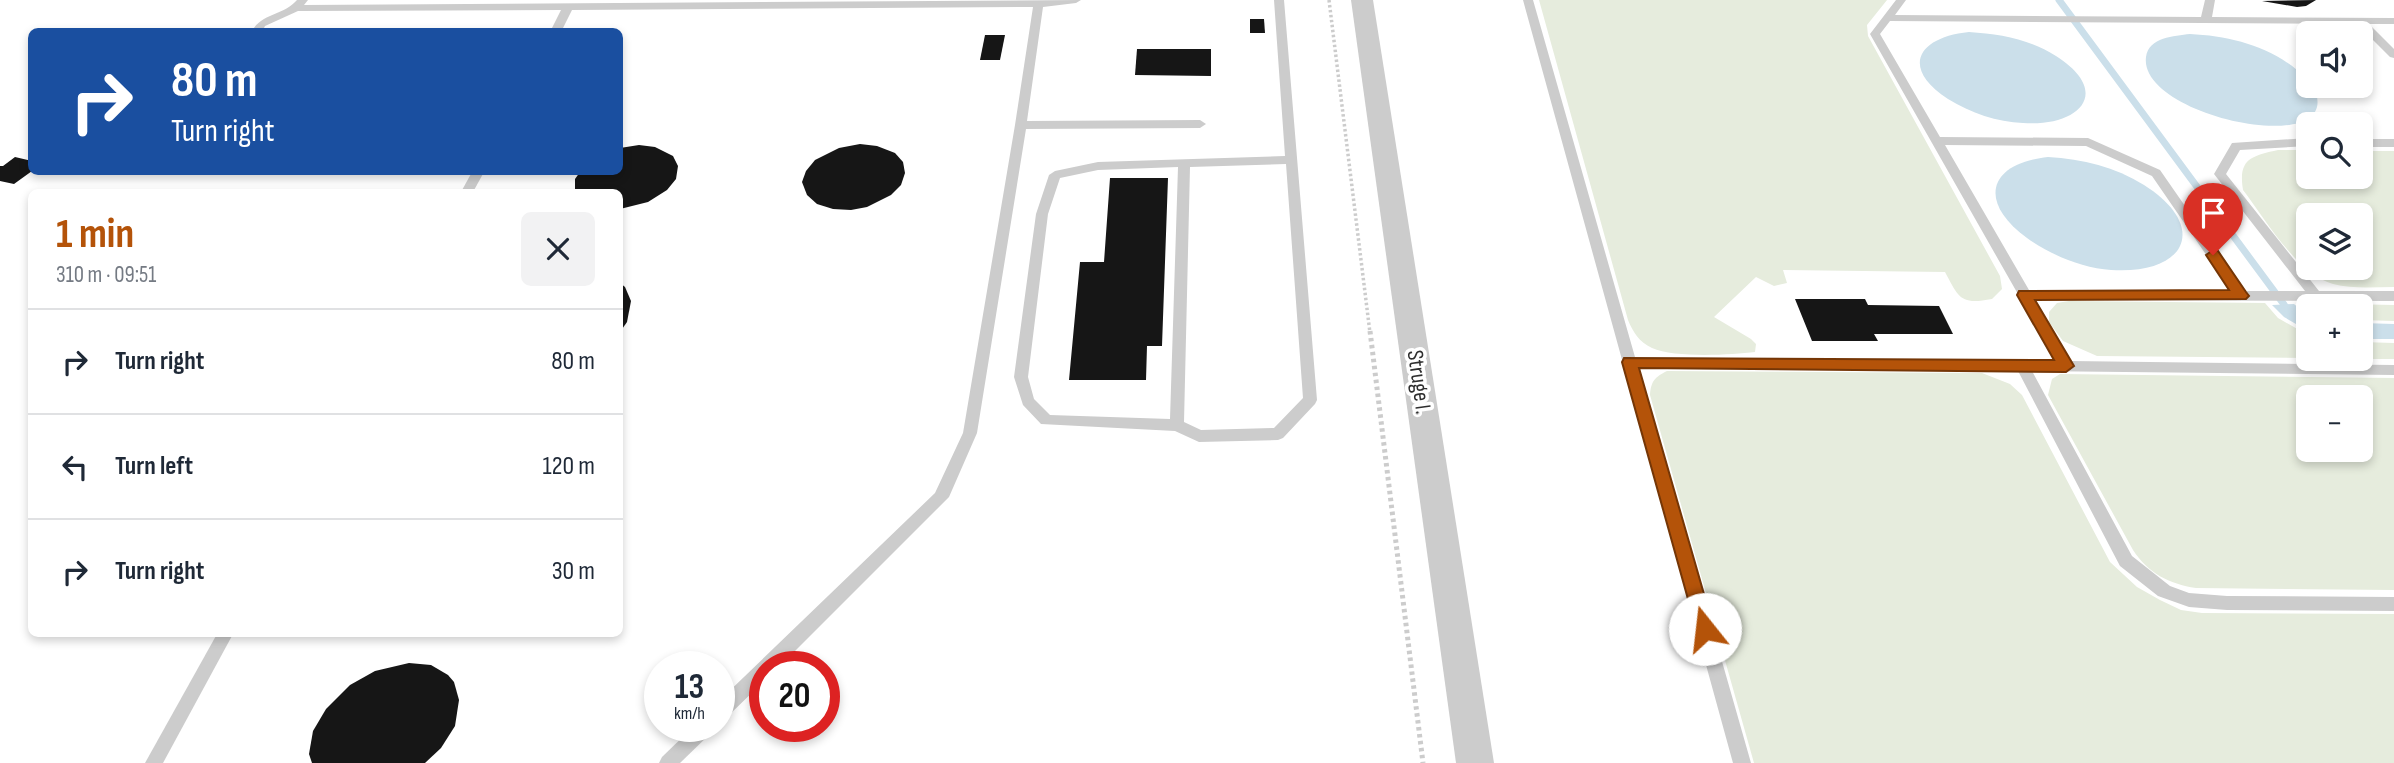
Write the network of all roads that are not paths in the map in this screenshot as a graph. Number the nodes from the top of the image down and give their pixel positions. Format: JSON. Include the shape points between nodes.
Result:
{"nodes":[{"id":1,"x":1076,"y":0,"type":"edge"},
{"id":2,"x":1279,"y":0,"type":"edge"},
{"id":3,"x":1362,"y":0,"type":"edge"},
{"id":4,"x":1528,"y":0,"type":"edge"},
{"id":5,"x":1901,"y":0,"type":"edge"},
{"id":6,"x":2210,"y":0,"type":"edge"},
{"id":7,"x":853,"y":2,"type":"edge"},
{"id":8,"x":1038,"y":2,"type":"edge"},
{"id":9,"x":472,"y":3,"type":"edge"},
{"id":10,"x":300,"y":4,"type":"edge"},
{"id":11,"x":569,"y":5,"type":"junction"},
{"id":12,"x":1888,"y":18,"type":"junction"},
{"id":13,"x":2206,"y":20,"type":"junction"},
{"id":14,"x":2360,"y":21,"type":"edge"},
{"id":15,"x":2373,"y":21,"type":"edge"},
{"id":16,"x":2394,"y":21,"type":"edge"},
{"id":17,"x":258,"y":28,"type":"edge"},
{"id":18,"x":557,"y":28,"type":"edge"},
{"id":19,"x":2373,"y":34,"type":"edge"},
{"id":20,"x":2394,"y":55,"type":"edge"},
{"id":21,"x":1200,"y":124,"type":"dead end"},
{"id":22,"x":1021,"y":125,"type":"junction"},
{"id":23,"x":1935,"y":141,"type":"junction"},
{"id":24,"x":2296,"y":143,"type":"edge"},
{"id":25,"x":2373,"y":143,"type":"edge"},
{"id":26,"x":2394,"y":143,"type":"edge"},
{"id":27,"x":1291,"y":160,"type":"junction"},
{"id":28,"x":1184,"y":162,"type":"junction"},
{"id":29,"x":2314,"y":294,"type":"edge"},
{"id":30,"x":2024,"y":295,"type":"junction"},
{"id":31,"x":2296,"y":295,"type":"edge"},
{"id":32,"x":2241,"y":296,"type":"junction"},
{"id":33,"x":2373,"y":296,"type":"edge"},
{"id":34,"x":2394,"y":296,"type":"edge"},
{"id":35,"x":1630,"y":362,"type":"junction"},
{"id":36,"x":2022,"y":366,"type":"junction"},
{"id":37,"x":2066,"y":366,"type":"junction"},
{"id":38,"x":2394,"y":370,"type":"edge"},
{"id":39,"x":1177,"y":425,"type":"junction"},
{"id":40,"x":2394,"y":604,"type":"edge"},
{"id":41,"x":223,"y":637,"type":"edge"},
{"id":42,"x":783,"y":651,"type":"edge"},
{"id":43,"x":749,"y":684,"type":"edge"},
{"id":44,"x":735,"y":698,"type":"edge"},
{"id":45,"x":690,"y":742,"type":"edge"},
{"id":46,"x":154,"y":763,"type":"edge"},
{"id":47,"x":668,"y":763,"type":"edge"},
{"id":48,"x":1475,"y":763,"type":"edge"},
{"id":49,"x":1742,"y":763,"type":"edge"}],
"edges":[{"from":1,"to":8,"type":"lane"},
{"from":2,"to":27,"type":"lane"},
{"from":3,"to":48,"type":"street","name":"Struge I."},
{"from":4,"to":35,"type":"lane"},
{"from":5,"to":12,"type":"lane"},
{"from":6,"to":13,"type":"lane"},
{"from":7,"to":8,"type":"lane"},
{"from":7,"to":11,"type":"lane"},
{"from":8,"to":22,"type":"lane"},
{"from":9,"to":10,"type":"lane"},
{"from":9,"to":11,"type":"lane"},
{"from":10,"to":17,"type":"lane"},
{"from":11,"to":18,"type":"lane"},
{"from":12,"to":13,"type":"lane"},
{"from":12,"to":23,"type":"lane","via":[[1875,34]]},
{"from":13,"to":14,"type":"lane"},
{"from":15,"to":16,"type":"lane"},
{"from":19,"to":20,"type":"lane"},
{"from":21,"to":22,"type":"lane"},
{"from":22,"to":42,"type":"lane","via":[[970,433],[941,497]]},
{"from":23,"to":30,"type":"lane"},
{"from":23,"to":32,"type":"lane","via":[[2088,142],[2157,173]]},
{"from":24,"to":29,"type":"lane","via":[[2236,146],[2220,174]]},
{"from":25,"to":26,"type":"lane"},
{"from":27,"to":28,"type":"lane"},
{"from":27,"to":39,"type":"lane","via":[[1310,400],[1278,434],[1199,436]]},
{"from":28,"to":39,"type":"lane"},
{"from":28,"to":39,"type":"lane","via":[[1098,166],[1055,175],[1042,214],[1021,377],[1028,401],[1046,420]]},
{"from":30,"to":32,"type":"lane"},
{"from":30,"to":37,"type":"lane"},
{"from":31,"to":32,"type":"lane"},
{"from":33,"to":34,"type":"lane"},
{"from":35,"to":36,"type":"lane"},
{"from":35,"to":49,"type":"lane"},
{"from":36,"to":37,"type":"lane"},
{"from":36,"to":40,"type":"lane","via":[[2126,561],[2164,592],[2189,600],[2227,603]]},
{"from":37,"to":38,"type":"lane"},
{"from":41,"to":46,"type":"lane"},
{"from":43,"to":44,"type":"lane"},
{"from":45,"to":47,"type":"lane"}]}
